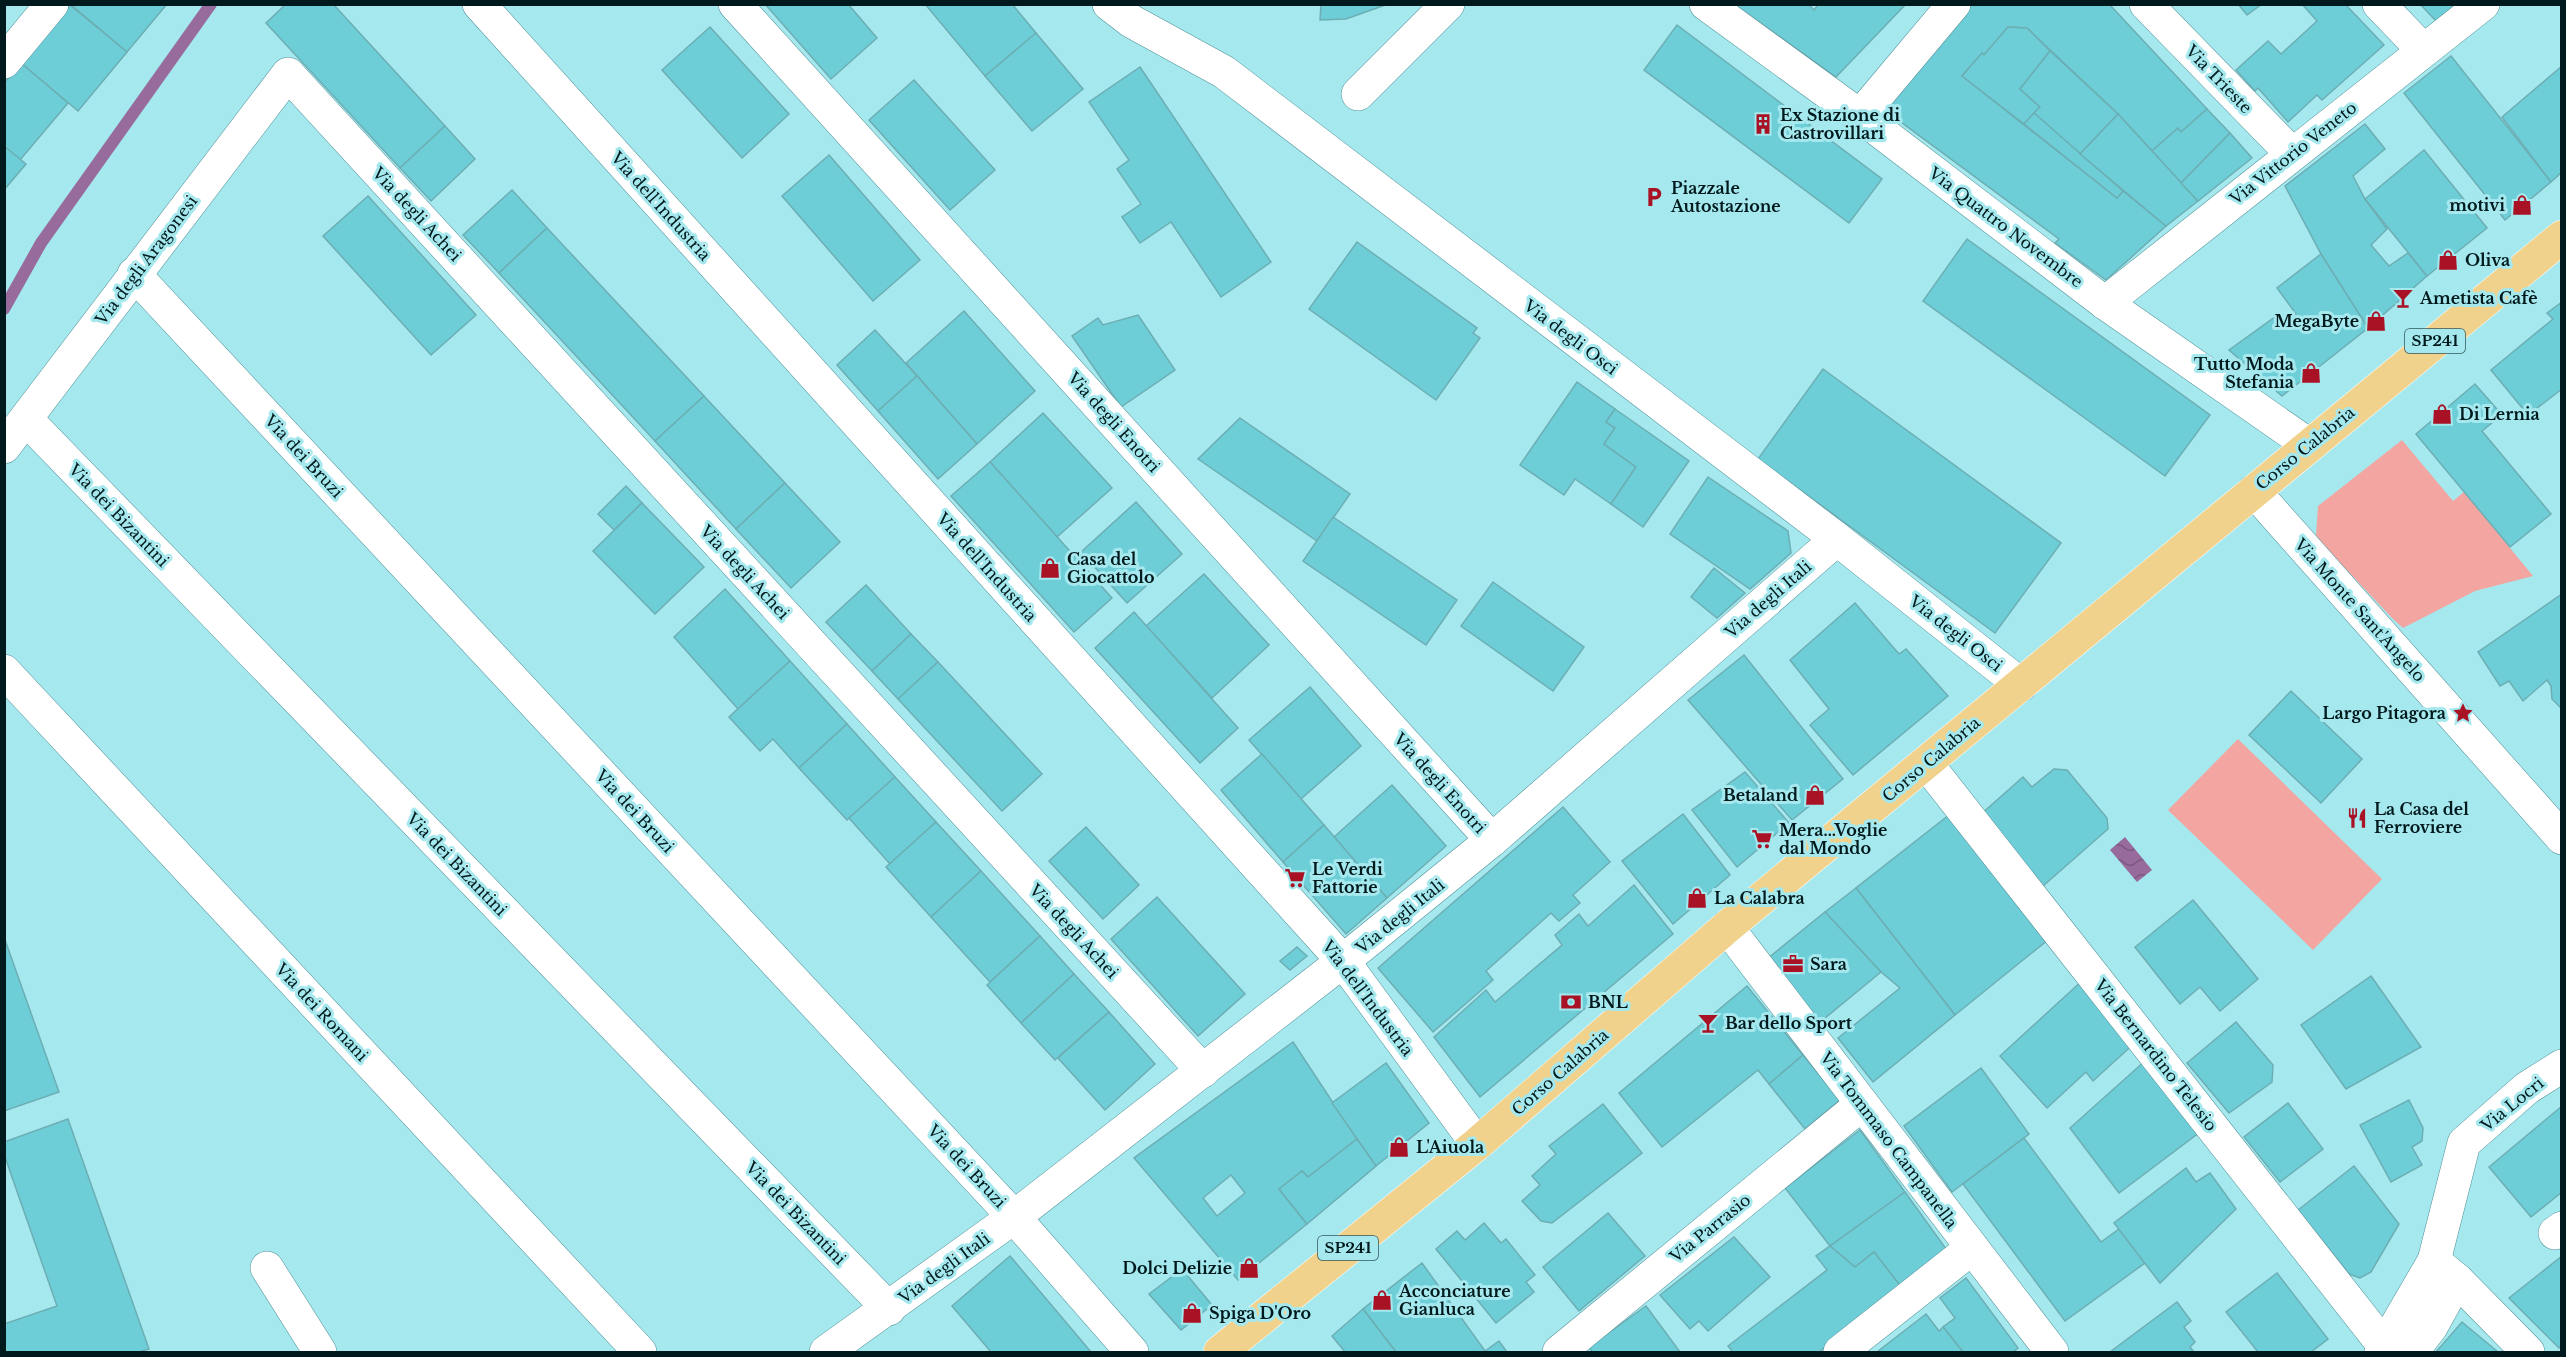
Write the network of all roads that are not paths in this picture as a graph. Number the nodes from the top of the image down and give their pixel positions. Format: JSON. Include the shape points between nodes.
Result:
{"nodes":[{"id":1,"x":52,"y":4,"type":"edge"},
{"id":2,"x":479,"y":4,"type":"edge"},
{"id":3,"x":735,"y":4,"type":"edge"},
{"id":4,"x":1109,"y":4,"type":"edge"},
{"id":5,"x":1448,"y":4,"type":"edge"},
{"id":6,"x":1706,"y":4,"type":"edge"},
{"id":7,"x":1954,"y":4,"type":"edge"},
{"id":8,"x":2146,"y":4,"type":"edge"},
{"id":9,"x":2379,"y":4,"type":"edge"},
{"id":10,"x":2482,"y":4,"type":"edge"},
{"id":11,"x":2423,"y":50,"type":"junction"},
{"id":12,"x":4,"y":62,"type":"edge"},
{"id":13,"x":288,"y":74,"type":"joint"},
{"id":14,"x":1358,"y":94,"type":"dead end"},
{"id":15,"x":1860,"y":116,"type":"junction"},
{"id":16,"x":2292,"y":154,"type":"junction"},
{"id":17,"x":2562,"y":237,"type":"edge"},
{"id":18,"x":134,"y":274,"type":"junction"},
{"id":19,"x":2105,"y":303,"type":"junction"},
{"id":20,"x":26,"y":418,"type":"junction"},
{"id":21,"x":2309,"y":445,"type":"junction"},
{"id":22,"x":4,"y":447,"type":"edge"},
{"id":23,"x":2254,"y":490,"type":"junction"},
{"id":24,"x":1837,"y":539,"type":"junction"},
{"id":25,"x":4,"y":671,"type":"edge"},
{"id":26,"x":2021,"y":685,"type":"junction"},
{"id":27,"x":1926,"y":763,"type":"junction"},
{"id":28,"x":2562,"y":838,"type":"edge"},
{"id":29,"x":1492,"y":840,"type":"junction"},
{"id":30,"x":1727,"y":927,"type":"junction"},
{"id":31,"x":1343,"y":961,"type":"junction"},
{"id":32,"x":2562,"y":1066,"type":"edge"},
{"id":33,"x":1203,"y":1071,"type":"junction"},
{"id":34,"x":1862,"y":1104,"type":"junction"},
{"id":35,"x":1477,"y":1144,"type":"junction"},
{"id":36,"x":1014,"y":1217,"type":"junction"},
{"id":37,"x":1972,"y":1248,"type":"junction"},
{"id":38,"x":267,"y":1269,"type":"dead end"},
{"id":39,"x":2446,"y":1271,"type":"junction"},
{"id":40,"x":889,"y":1309,"type":"junction"},
{"id":41,"x":2393,"y":1351,"type":"edge"},
{"id":42,"x":320,"y":1353,"type":"edge"},
{"id":43,"x":640,"y":1353,"type":"edge"},
{"id":44,"x":826,"y":1353,"type":"edge"},
{"id":45,"x":1132,"y":1353,"type":"edge"},
{"id":46,"x":1220,"y":1353,"type":"edge"},
{"id":47,"x":1558,"y":1353,"type":"edge"},
{"id":48,"x":1840,"y":1353,"type":"edge"},
{"id":49,"x":2052,"y":1353,"type":"edge"},
{"id":50,"x":2528,"y":1353,"type":"edge"}],
"edges":[{"from":1,"to":12,"type":"street"},
{"from":2,"to":31,"type":"street","name":"Via dell'Industria"},
{"from":3,"to":29,"type":"street","name":"Via degli Enotri"},
{"from":4,"to":24,"type":"street","name":"Via degli Osci","via":[[1131,21],[1224,72]]},
{"from":5,"to":14,"type":"street"},
{"from":6,"to":15,"type":"street","name":"Via Quattro Novembre"},
{"from":7,"to":15,"type":"street"},
{"from":8,"to":16,"type":"street","name":"Via Trieste"},
{"from":9,"to":11,"type":"street"},
{"from":10,"to":11,"type":"street","name":"Via Vittorio Veneto"},
{"from":11,"to":16,"type":"street","name":"Via Vittorio Veneto"},
{"from":13,"to":18,"type":"street","name":"Via degli Aragonesi"},
{"from":13,"to":33,"type":"street","name":"Via degli Achei"},
{"from":15,"to":19,"type":"street","name":"Via Quattro Novembre"},
{"from":16,"to":19,"type":"street","name":"Via Vittorio Veneto"},
{"from":17,"to":21,"type":"main road","name":"Corso Calabria","number":"SP241"},
{"from":18,"to":20,"type":"street","name":"Via degli Aragonesi"},
{"from":18,"to":36,"type":"street","name":"Via dei Bruzi"},
{"from":19,"to":21,"type":"street","name":"Via Quattro Novembre"},
{"from":20,"to":22,"type":"street","name":"Via degli Aragonesi"},
{"from":20,"to":40,"type":"street","name":"Via dei Bizantini"},
{"from":21,"to":23,"type":"main road","name":"Corso Calabria","number":"SP241"},
{"from":23,"to":26,"type":"main road","name":"Corso Calabria","number":"SP241"},
{"from":23,"to":28,"type":"street","name":"Via Monte Sant'Angelo"},
{"from":24,"to":26,"type":"street","name":"Via degli Osci"},
{"from":24,"to":29,"type":"street","name":"Via degli Itali"},
{"from":25,"to":43,"type":"street","name":"Via dei Romani"},
{"from":26,"to":27,"type":"main road","name":"Corso Calabria","number":"SP241"},
{"from":27,"to":30,"type":"main road","name":"Corso Calabria","number":"SP241"},
{"from":27,"to":41,"type":"street","name":"Via Bernardino Telesio"},
{"from":29,"to":31,"type":"street","name":"Via degli Itali"},
{"from":30,"to":34,"type":"street","name":"Via Tommaso Campanella"},
{"from":30,"to":35,"type":"main road","name":"Corso Calabria","number":"SP241"},
{"from":31,"to":33,"type":"street","name":"Via degli Itali"},
{"from":31,"to":35,"type":"street","name":"Via dell'Industria"},
{"from":32,"to":39,"type":"street","name":"Via Locri","via":[[2527,1088],[2464,1143]]},
{"from":33,"to":36,"type":"street","name":"Via degli Itali"},
{"from":34,"to":37,"type":"street","name":"Via Tommaso Campanella"},
{"from":34,"to":47,"type":"street","name":"Via Parrasio"},
{"from":35,"to":46,"type":"main road","name":"Corso Calabria","number":"SP241"},
{"from":36,"to":40,"type":"street","name":"Via degli Itali"},
{"from":36,"to":45,"type":"street","name":"Via dei Bruzi"},
{"from":37,"to":48,"type":"street"},
{"from":37,"to":49,"type":"street","name":"Via Tommaso Campanella"},
{"from":38,"to":42,"type":"street"},
{"from":39,"to":41,"type":"street"},
{"from":39,"to":50,"type":"street"},
{"from":40,"to":44,"type":"street","name":"Via degli Itali"}]}
